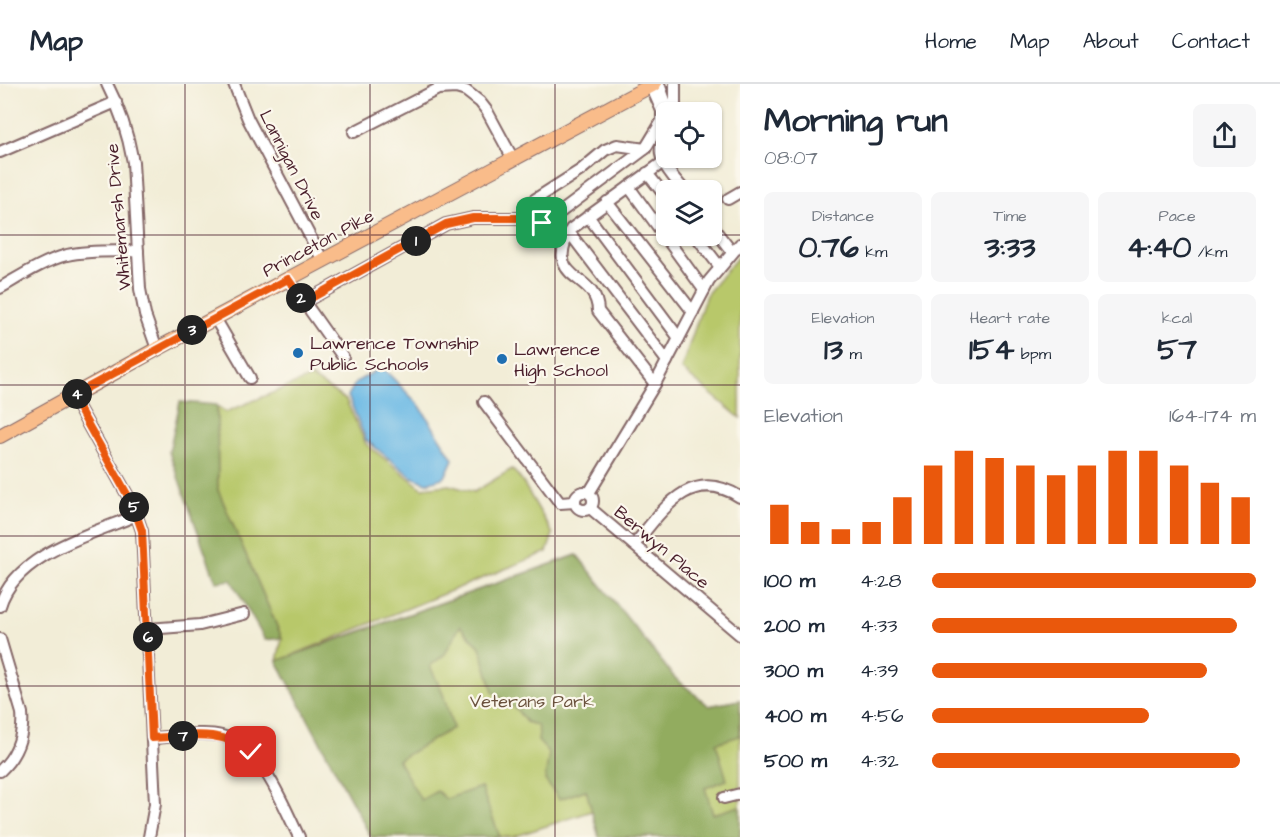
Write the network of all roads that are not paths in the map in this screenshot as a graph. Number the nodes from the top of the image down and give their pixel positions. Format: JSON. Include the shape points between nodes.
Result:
{"nodes":[{"id":1,"x":106,"y":84,"type":"edge"},
{"id":2,"x":234,"y":84,"type":"edge"},
{"id":3,"x":675,"y":84,"type":"edge"},
{"id":4,"x":655,"y":85,"type":"edge"},
{"id":5,"x":116,"y":102,"type":"junction"},
{"id":6,"x":664,"y":102,"type":"edge"},
{"id":7,"x":675,"y":102,"type":"edge"},
{"id":8,"x":354,"y":132,"type":"dead end"},
{"id":9,"x":645,"y":149,"type":"junction"},
{"id":10,"x":0,"y":152,"type":"edge"},
{"id":11,"x":513,"y":159,"type":"junction"},
{"id":12,"x":656,"y":165,"type":"edge"},
{"id":13,"x":655,"y":168,"type":"junction"},
{"id":14,"x":660,"y":180,"type":"edge"},
{"id":15,"x":671,"y":180,"type":"edge"},
{"id":16,"x":629,"y":187,"type":"junction"},
{"id":17,"x":740,"y":192,"type":"edge"},
{"id":18,"x":728,"y":199,"type":"dead end"},
{"id":19,"x":608,"y":202,"type":"junction"},
{"id":20,"x":588,"y":216,"type":"junction"},
{"id":21,"x":525,"y":218,"type":"junction"},
{"id":22,"x":569,"y":232,"type":"junction"},
{"id":23,"x":722,"y":235,"type":"edge"},
{"id":24,"x":704,"y":246,"type":"edge"},
{"id":25,"x":736,"y":248,"type":"edge"},
{"id":26,"x":138,"y":251,"type":"junction"},
{"id":27,"x":323,"y":261,"type":"junction"},
{"id":28,"x":720,"y":267,"type":"junction"},
{"id":29,"x":288,"y":279,"type":"junction"},
{"id":30,"x":0,"y":288,"type":"edge"},
{"id":31,"x":704,"y":290,"type":"junction"},
{"id":32,"x":304,"y":302,"type":"junction"},
{"id":33,"x":693,"y":312,"type":"junction"},
{"id":34,"x":215,"y":318,"type":"junction"},
{"id":35,"x":680,"y":338,"type":"junction"},
{"id":36,"x":157,"y":349,"type":"junction"},
{"id":37,"x":343,"y":357,"type":"dead end"},
{"id":38,"x":667,"y":362,"type":"junction"},
{"id":39,"x":249,"y":378,"type":"dead end"},
{"id":40,"x":655,"y":384,"type":"junction"},
{"id":41,"x":72,"y":396,"type":"junction"},
{"id":42,"x":484,"y":402,"type":"dead end"},
{"id":43,"x":0,"y":436,"type":"edge"},
{"id":44,"x":589,"y":493,"type":"junction"},
{"id":45,"x":740,"y":497,"type":"edge"},
{"id":46,"x":575,"y":502,"type":"junction"},
{"id":47,"x":595,"y":511,"type":"junction"},
{"id":48,"x":137,"y":515,"type":"junction"},
{"id":49,"x":634,"y":545,"type":"junction"},
{"id":50,"x":0,"y":606,"type":"edge"},
{"id":51,"x":244,"y":614,"type":"dead end"},
{"id":52,"x":148,"y":629,"type":"junction"},
{"id":53,"x":740,"y":635,"type":"edge"},
{"id":54,"x":0,"y":639,"type":"edge"},
{"id":55,"x":152,"y":738,"type":"junction"},
{"id":56,"x":0,"y":771,"type":"edge"},
{"id":57,"x":740,"y":794,"type":"edge"},
{"id":58,"x":724,"y":798,"type":"dead end"},
{"id":59,"x":149,"y":837,"type":"edge"},
{"id":60,"x":299,"y":837,"type":"edge"}],
"edges":[{"from":1,"to":5,"type":"street","name":"Whitemarsh Drive"},
{"from":2,"to":27,"type":"street","name":"Lannigan Drive","via":[[248,119]]},
{"from":3,"to":7,"type":"street"},
{"from":4,"to":6,"type":"street"},
{"from":4,"to":9,"type":"street","via":[[662,121]]},
{"from":4,"to":11,"type":"main road","name":"Princeton Pike"},
{"from":5,"to":10,"type":"street"},
{"from":5,"to":26,"type":"street","name":"Whitemarsh Drive","via":[[133,162]]},
{"from":8,"to":11,"type":"street","via":[[438,89],[456,88],[475,97],[487,111]]},
{"from":9,"to":13,"type":"street"},
{"from":9,"to":21,"type":"street","via":[[562,212],[542,223]]},
{"from":9,"to":21,"type":"street","via":[[616,145],[605,150],[531,202]]},
{"from":11,"to":27,"type":"main road","name":"Princeton Pike"},
{"from":12,"to":13,"type":"street"},
{"from":13,"to":14,"type":"street"},
{"from":13,"to":15,"type":"street"},
{"from":13,"to":16,"type":"street"},
{"from":16,"to":19,"type":"street"},
{"from":16,"to":31,"type":"street"},
{"from":17,"to":18,"type":"street"},
{"from":19,"to":20,"type":"street"},
{"from":19,"to":33,"type":"street"},
{"from":20,"to":22,"type":"street"},
{"from":20,"to":35,"type":"street"},
{"from":21,"to":32,"type":"street","via":[[473,218],[446,224]]},
{"from":22,"to":38,"type":"street"},
{"from":22,"to":40,"type":"street","via":[[563,243],[562,262],[589,288],[598,300],[598,311]]},
{"from":23,"to":25,"type":"street"},
{"from":24,"to":28,"type":"street"},
{"from":25,"to":28,"type":"street"},
{"from":26,"to":30,"type":"street","via":[[67,255]]},
{"from":26,"to":36,"type":"street","name":"Whitemarsh Drive","via":[[141,297]]},
{"from":27,"to":29,"type":"main road","name":"Princeton Pike"},
{"from":28,"to":31,"type":"street"},
{"from":29,"to":32,"type":"street"},
{"from":29,"to":34,"type":"main road","name":"Princeton Pike"},
{"from":31,"to":33,"type":"street"},
{"from":32,"to":37,"type":"street"},
{"from":33,"to":35,"type":"street"},
{"from":34,"to":36,"type":"main road","name":"Princeton Pike"},
{"from":34,"to":39,"type":"street"},
{"from":35,"to":38,"type":"street"},
{"from":36,"to":41,"type":"main road","name":"Princeton Pike"},
{"from":38,"to":40,"type":"street"},
{"from":40,"to":44,"type":"street"},
{"from":41,"to":43,"type":"main road","name":"Princeton Pike"},
{"from":41,"to":48,"type":"street"},
{"from":42,"to":46,"type":"street","via":[[560,503]]},
{"from":44,"to":46,"type":"street","via":[[578,494]]},
{"from":44,"to":47,"type":"street"},
{"from":45,"to":49,"type":"street","via":[[705,487],[683,492]]},
{"from":46,"to":47,"type":"street","via":[[582,510]]},
{"from":47,"to":49,"type":"street","name":"Berwyn Place"},
{"from":48,"to":50,"type":"street","via":[[45,555],[16,577]]},
{"from":48,"to":52,"type":"street","via":[[144,549]]},
{"from":49,"to":53,"type":"street","name":"Berwyn Place"},
{"from":51,"to":52,"type":"street","via":[[200,625]]},
{"from":52,"to":55,"type":"street"},
{"from":54,"to":56,"type":"street","via":[[23,725],[18,747]]},
{"from":55,"to":59,"type":"street","via":[[155,804]]},
{"from":55,"to":60,"type":"street","via":[[209,735],[242,745],[260,762]]},
{"from":57,"to":58,"type":"street"}]}
